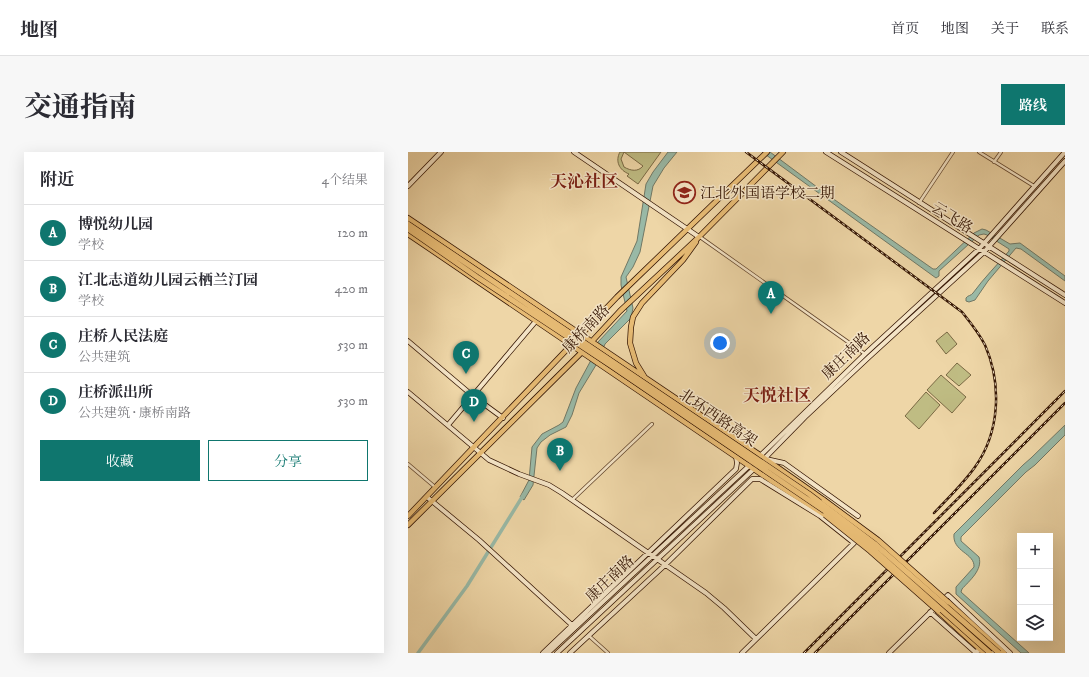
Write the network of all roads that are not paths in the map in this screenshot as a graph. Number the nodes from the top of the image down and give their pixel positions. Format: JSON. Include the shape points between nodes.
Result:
{"nodes":[{"id":1,"x":441,"y":152,"type":"edge"},
{"id":2,"x":574,"y":152,"type":"edge"},
{"id":3,"x":767,"y":152,"type":"edge"},
{"id":4,"x":783,"y":152,"type":"edge"},
{"id":5,"x":826,"y":152,"type":"edge"},
{"id":6,"x":841,"y":152,"type":"edge"},
{"id":7,"x":952,"y":152,"type":"edge"},
{"id":8,"x":979,"y":152,"type":"edge"},
{"id":9,"x":1001,"y":152,"type":"edge"},
{"id":10,"x":1065,"y":152,"type":"edge"},
{"id":11,"x":1065,"y":161,"type":"edge"},
{"id":12,"x":994,"y":162,"type":"junction"},
{"id":13,"x":408,"y":186,"type":"edge"},
{"id":14,"x":1034,"y":186,"type":"junction"},
{"id":15,"x":919,"y":203,"type":"junction"},
{"id":16,"x":408,"y":218,"type":"edge"},
{"id":17,"x":408,"y":224,"type":"edge"},
{"id":18,"x":408,"y":229,"type":"edge"},
{"id":19,"x":688,"y":229,"type":"junction"},
{"id":20,"x":408,"y":234,"type":"edge"},
{"id":21,"x":699,"y":237,"type":"junction"},
{"id":22,"x":984,"y":244,"type":"junction"},
{"id":23,"x":989,"y":247,"type":"junction"},
{"id":24,"x":979,"y":249,"type":"junction"},
{"id":25,"x":984,"y":252,"type":"junction"},
{"id":26,"x":1065,"y":296,"type":"edge"},
{"id":27,"x":1065,"y":303,"type":"edge"},
{"id":28,"x":536,"y":321,"type":"junction"},
{"id":29,"x":581,"y":335,"type":"junction"},
{"id":30,"x":408,"y":340,"type":"edge"},
{"id":31,"x":593,"y":342,"type":"junction"},
{"id":32,"x":572,"y":345,"type":"junction"},
{"id":33,"x":584,"y":353,"type":"junction"},
{"id":34,"x":867,"y":355,"type":"junction"},
{"id":35,"x":646,"y":379,"type":"junction"},
{"id":36,"x":408,"y":392,"type":"edge"},
{"id":37,"x":472,"y":396,"type":"junction"},
{"id":38,"x":502,"y":418,"type":"junction"},
{"id":39,"x":652,"y":424,"type":"dead end"},
{"id":40,"x":448,"y":425,"type":"junction"},
{"id":41,"x":474,"y":448,"type":"junction"},
{"id":42,"x":480,"y":453,"type":"junction"},
{"id":43,"x":736,"y":457,"type":"junction"},
{"id":44,"x":763,"y":457,"type":"junction"},
{"id":45,"x":408,"y":464,"type":"edge"},
{"id":46,"x":750,"y":466,"type":"junction"},
{"id":47,"x":754,"y":469,"type":"junction"},
{"id":48,"x":752,"y":479,"type":"junction"},
{"id":49,"x":436,"y":488,"type":"junction"},
{"id":50,"x":427,"y":497,"type":"junction"},
{"id":51,"x":572,"y":500,"type":"junction"},
{"id":52,"x":432,"y":501,"type":"junction"},
{"id":53,"x":408,"y":516,"type":"edge"},
{"id":54,"x":858,"y":516,"type":"dead end"},
{"id":55,"x":408,"y":524,"type":"edge"},
{"id":56,"x":647,"y":552,"type":"junction"},
{"id":57,"x":652,"y":556,"type":"junction"},
{"id":58,"x":657,"y":560,"type":"junction"},
{"id":59,"x":665,"y":565,"type":"junction"},
{"id":60,"x":930,"y":612,"type":"junction"},
{"id":61,"x":573,"y":626,"type":"junction"},
{"id":62,"x":589,"y":636,"type":"junction"},
{"id":63,"x":756,"y":639,"type":"junction"},
{"id":64,"x":983,"y":652,"type":"edge"},
{"id":65,"x":543,"y":653,"type":"edge"},
{"id":66,"x":548,"y":653,"type":"edge"},
{"id":67,"x":557,"y":653,"type":"edge"},
{"id":68,"x":570,"y":653,"type":"edge"},
{"id":69,"x":608,"y":653,"type":"edge"},
{"id":70,"x":742,"y":653,"type":"edge"},
{"id":71,"x":889,"y":653,"type":"edge"},
{"id":72,"x":990,"y":653,"type":"edge"},
{"id":73,"x":998,"y":653,"type":"edge"},
{"id":74,"x":1004,"y":653,"type":"edge"},
{"id":75,"x":1010,"y":653,"type":"edge"}],
"edges":[{"from":1,"to":13,"type":"street"},
{"from":2,"to":19,"type":"street"},
{"from":3,"to":19,"type":"main road","name":"康桥南路"},
{"from":4,"to":21,"type":"main road","name":"康桥南路"},
{"from":5,"to":24,"type":"street","name":"云飞路"},
{"from":6,"to":15,"type":"street","name":"云飞路"},
{"from":7,"to":15,"type":"street"},
{"from":8,"to":12,"type":"street"},
{"from":9,"to":12,"type":"street"},
{"from":10,"to":14,"type":"street","name":"康庄南路"},
{"from":11,"to":23,"type":"street","name":"康庄南路"},
{"from":12,"to":14,"type":"street"},
{"from":14,"to":22,"type":"street","name":"康庄南路"},
{"from":15,"to":22,"type":"street","name":"云飞路"},
{"from":16,"to":29,"type":"main road"},
{"from":17,"to":73,"type":"highway","name":"北环西路高架","bridge":true,"via":[[809,494],[874,544]]},
{"from":18,"to":72,"type":"highway","name":"北环西路高架","bridge":true,"via":[[832,516],[872,548]]},
{"from":19,"to":21,"type":"street"},
{"from":19,"to":29,"type":"main road","name":"康桥南路"},
{"from":20,"to":28,"type":"main road"},
{"from":21,"to":31,"type":"main road","name":"康桥南路","via":[[637,294]]},
{"from":21,"to":34,"type":"street"},
{"from":21,"to":35,"type":"main road","via":[[683,260],[642,303],[633,317],[630,344],[636,363]]},
{"from":22,"to":23,"type":"street","name":"云飞路"},
{"from":22,"to":24,"type":"street","name":"康庄南路"},
{"from":23,"to":25,"type":"street","name":"康庄南路"},
{"from":23,"to":26,"type":"street","name":"云飞路"},
{"from":24,"to":25,"type":"street","name":"云飞路"},
{"from":24,"to":34,"type":"street","name":"康庄南路"},
{"from":25,"to":27,"type":"street","name":"云飞路"},
{"from":25,"to":34,"type":"street","name":"康庄南路"},
{"from":28,"to":32,"type":"main road"},
{"from":28,"to":37,"type":"street"},
{"from":29,"to":31,"type":"main road"},
{"from":29,"to":32,"type":"main road","name":"康桥南路"},
{"from":30,"to":37,"type":"street"},
{"from":31,"to":33,"type":"main road","name":"康桥南路"},
{"from":31,"to":35,"type":"main road"},
{"from":32,"to":33,"type":"main road"},
{"from":32,"to":38,"type":"main road","name":"康桥南路"},
{"from":33,"to":42,"type":"main road","name":"康桥南路"},
{"from":33,"to":43,"type":"main road"},
{"from":34,"to":44,"type":"street","name":"康庄南路"},
{"from":35,"to":44,"type":"main road"},
{"from":36,"to":40,"type":"street"},
{"from":37,"to":38,"type":"street"},
{"from":37,"to":40,"type":"street"},
{"from":38,"to":41,"type":"main road","name":"康桥南路"},
{"from":39,"to":51,"type":"street"},
{"from":40,"to":41,"type":"street"},
{"from":41,"to":42,"type":"street"},
{"from":41,"to":49,"type":"main road","name":"康桥南路"},
{"from":42,"to":51,"type":"street","via":[[498,465],[549,485]]},
{"from":42,"to":52,"type":"main road","name":"康桥南路"},
{"from":43,"to":46,"type":"main road"},
{"from":43,"to":56,"type":"street","via":[[736,469]]},
{"from":44,"to":46,"type":"street","name":"康庄南路"},
{"from":44,"to":47,"type":"street","name":"康庄南路"},
{"from":44,"to":54,"type":"street","via":[[784,463]]},
{"from":44,"to":74,"type":"main road","bridge":true,"via":[[878,540]]},
{"from":45,"to":49,"type":"street"},
{"from":46,"to":47,"type":"main road"},
{"from":46,"to":57,"type":"street","name":"康庄南路"},
{"from":47,"to":48,"type":"street"},
{"from":47,"to":58,"type":"street","name":"康庄南路"},
{"from":47,"to":64,"type":"main road","bridge":true,"via":[[825,515],[870,551]]},
{"from":48,"to":59,"type":"street"},
{"from":48,"to":63,"type":"street","via":[[760,479],[820,516],[854,543]]},
{"from":49,"to":50,"type":"main road","name":"康桥南路"},
{"from":50,"to":52,"type":"street"},
{"from":50,"to":53,"type":"main road","name":"康桥南路"},
{"from":51,"to":56,"type":"street"},
{"from":52,"to":55,"type":"main road","name":"康桥南路"},
{"from":52,"to":61,"type":"street"},
{"from":56,"to":57,"type":"street"},
{"from":56,"to":61,"type":"street"},
{"from":57,"to":58,"type":"street"},
{"from":57,"to":61,"type":"street","name":"康庄南路"},
{"from":58,"to":59,"type":"street"},
{"from":58,"to":67,"type":"street","name":"康庄南路"},
{"from":59,"to":62,"type":"street"},
{"from":59,"to":63,"type":"street","via":[[706,593]]},
{"from":60,"to":64,"type":"street","via":[[975,652]]},
{"from":60,"to":71,"type":"street"},
{"from":60,"to":75,"type":"street","via":[[948,595]]},
{"from":61,"to":65,"type":"street"},
{"from":61,"to":66,"type":"street","name":"康庄南路"},
{"from":62,"to":68,"type":"street"},
{"from":62,"to":69,"type":"street"},
{"from":63,"to":70,"type":"street"}]}
